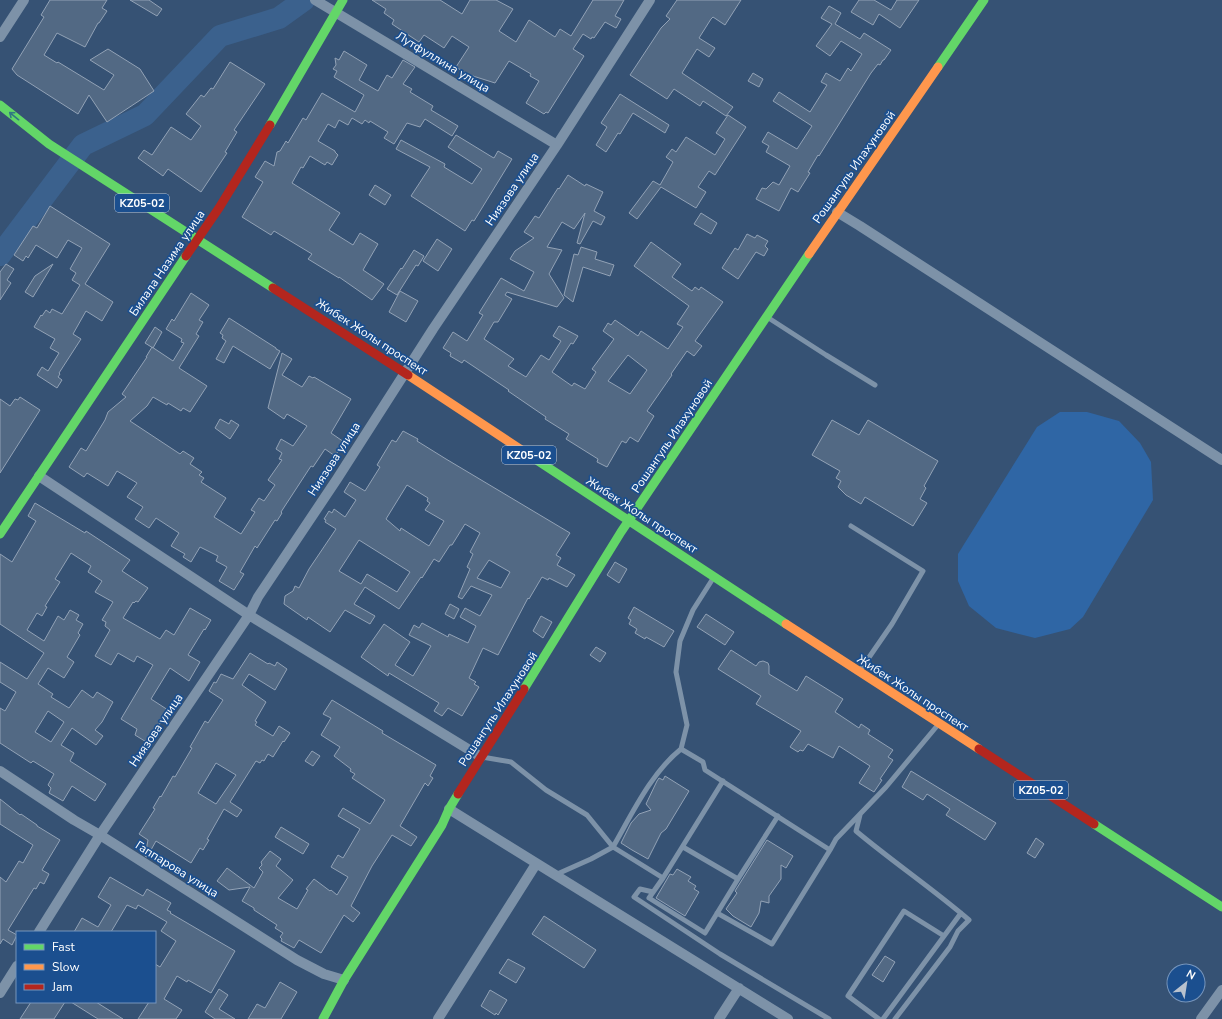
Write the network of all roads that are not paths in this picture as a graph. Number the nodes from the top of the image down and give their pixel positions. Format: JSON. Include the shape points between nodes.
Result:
{"nodes":[{"id":1,"x":24,"y":0,"type":"edge"},
{"id":2,"x":343,"y":0,"type":"edge"},
{"id":3,"x":650,"y":0,"type":"edge"},
{"id":4,"x":984,"y":0,"type":"edge"},
{"id":5,"x":317,"y":1,"type":"edge"},
{"id":6,"x":335,"y":12,"type":"junction"},
{"id":7,"x":0,"y":37,"type":"edge"},
{"id":8,"x":0,"y":105,"type":"edge"},
{"id":9,"x":7,"y":123,"type":"dead end"},
{"id":10,"x":49,"y":144,"type":"junction"},
{"id":11,"x":557,"y":145,"type":"junction"},
{"id":12,"x":836,"y":212,"type":"junction"},
{"id":13,"x":198,"y":239,"type":"junction"},
{"id":14,"x":766,"y":317,"type":"junction"},
{"id":15,"x":405,"y":373,"type":"junction"},
{"id":16,"x":875,"y":385,"type":"dead end"},
{"id":17,"x":1222,"y":460,"type":"edge"},
{"id":18,"x":39,"y":476,"type":"junction"},
{"id":19,"x":629,"y":522,"type":"junction"},
{"id":20,"x":851,"y":526,"type":"dead end"},
{"id":21,"x":0,"y":534,"type":"edge"},
{"id":22,"x":714,"y":577,"type":"junction"},
{"id":23,"x":249,"y":615,"type":"junction"},
{"id":24,"x":860,"y":672,"type":"junction"},
{"id":25,"x":939,"y":724,"type":"junction"},
{"id":26,"x":681,"y":749,"type":"junction"},
{"id":27,"x":481,"y":757,"type":"junction"},
{"id":28,"x":0,"y":771,"type":"edge"},
{"id":29,"x":723,"y":781,"type":"junction"},
{"id":30,"x":449,"y":809,"type":"junction"},
{"id":31,"x":860,"y":814,"type":"junction"},
{"id":32,"x":778,"y":816,"type":"junction"},
{"id":33,"x":100,"y":835,"type":"junction"},
{"id":34,"x":613,"y":847,"type":"junction"},
{"id":35,"x":683,"y":847,"type":"junction"},
{"id":36,"x":830,"y":850,"type":"junction"},
{"id":37,"x":536,"y":864,"type":"junction"},
{"id":38,"x":555,"y":875,"type":"junction"},
{"id":39,"x":663,"y":878,"type":"junction"},
{"id":40,"x":738,"y":879,"type":"junction"},
{"id":41,"x":653,"y":892,"type":"junction"},
{"id":42,"x":1222,"y":907,"type":"edge"},
{"id":43,"x":718,"y":913,"type":"junction"},
{"id":44,"x":961,"y":913,"type":"junction"},
{"id":45,"x":40,"y":931,"type":"edge"},
{"id":46,"x":944,"y":936,"type":"junction"},
{"id":47,"x":16,"y":968,"type":"edge"},
{"id":48,"x":344,"y":980,"type":"junction"},
{"id":49,"x":739,"y":988,"type":"junction"},
{"id":50,"x":1222,"y":990,"type":"edge"},
{"id":51,"x":0,"y":993,"type":"edge"},
{"id":52,"x":323,"y":1019,"type":"edge"},
{"id":53,"x":438,"y":1019,"type":"edge"},
{"id":54,"x":719,"y":1019,"type":"edge"},
{"id":55,"x":788,"y":1019,"type":"edge"},
{"id":56,"x":829,"y":1019,"type":"edge"},
{"id":57,"x":879,"y":1019,"type":"edge"},
{"id":58,"x":883,"y":1019,"type":"edge"},
{"id":59,"x":895,"y":1019,"type":"edge"},
{"id":60,"x":1201,"y":1019,"type":"edge"}],
"edges":[{"from":1,"to":7,"type":"street"},
{"from":2,"to":6,"type":"main road","name":"Билала Назима улица"},
{"from":3,"to":11,"type":"street","name":"Ниязова улица"},
{"from":4,"to":12,"type":"main road","name":"Рошангуль Илахуновой"},
{"from":5,"to":6,"type":"street","name":"Лутфуллина улица"},
{"from":6,"to":11,"type":"street","name":"Лутфуллина улица"},
{"from":6,"to":13,"type":"main road","name":"Билала Назима улица","via":[[258,146]]},
{"from":10,"to":8,"type":"main road","name":"Жибек Жолы проспект","number":"KZ05-02","one_way":true},
{"from":9,"to":10,"type":"main road","name":"Жибек Жолы проспект","number":"KZ05-02"},
{"from":10,"to":13,"type":"main road","name":"Жибек Жолы проспект","number":"KZ05-02"},
{"from":11,"to":15,"type":"street","name":"Ниязова улица"},
{"from":12,"to":14,"type":"main road","name":"Рошангуль Илахуновой"},
{"from":12,"to":17,"type":"street"},
{"from":13,"to":15,"type":"main road","name":"Жибек Жолы проспект","number":"KZ05-02"},
{"from":13,"to":18,"type":"main road","name":"Билала Назима улица"},
{"from":14,"to":16,"type":"lane"},
{"from":14,"to":19,"type":"main road","name":"Рошангуль Илахуновой"},
{"from":15,"to":19,"type":"main road","name":"Жибек Жолы проспект","number":"KZ05-02"},
{"from":15,"to":23,"type":"street","name":"Ниязова улица","via":[[258,597]]},
{"from":18,"to":21,"type":"main road","name":"Билала Назима улица"},
{"from":18,"to":23,"type":"street"},
{"from":19,"to":22,"type":"main road","name":"Жибек Жолы проспект","number":"KZ05-02"},
{"from":19,"to":27,"type":"main road","name":"Рошангуль Илахуновой"},
{"from":20,"to":24,"type":"lane","via":[[923,571]]},
{"from":22,"to":24,"type":"main road","name":"Жибек Жолы проспект","number":"KZ05-02"},
{"from":22,"to":26,"type":"lane","via":[[693,610],[680,641],[676,672],[687,724]]},
{"from":23,"to":27,"type":"street"},
{"from":23,"to":33,"type":"street","name":"Ниязова улица"},
{"from":24,"to":25,"type":"main road","name":"Жибек Жолы проспект","number":"KZ05-02"},
{"from":25,"to":31,"type":"lane"},
{"from":25,"to":42,"type":"main road","name":"Жибек Жолы проспект","number":"KZ05-02"},
{"from":26,"to":29,"type":"lane","via":[[703,762],[705,770]]},
{"from":26,"to":34,"type":"lane","via":[[654,778]]},
{"from":27,"to":30,"type":"main road","name":"Рошангуль Илахуновой"},
{"from":27,"to":34,"type":"lane","via":[[511,762],[546,790],[587,815]]},
{"from":28,"to":33,"type":"street","name":"Гаппарова улица"},
{"from":29,"to":32,"type":"lane"},
{"from":29,"to":35,"type":"lane"},
{"from":30,"to":37,"type":"street"},
{"from":30,"to":48,"type":"main road","name":"Рошангуль Илахуновой"},
{"from":31,"to":36,"type":"lane","via":[[836,839]]},
{"from":31,"to":44,"type":"lane","via":[[856,832]]},
{"from":32,"to":36,"type":"lane"},
{"from":32,"to":40,"type":"lane"},
{"from":33,"to":45,"type":"street","name":"Ниязова улица"},
{"from":33,"to":48,"type":"street","name":"Гаппарова улица","via":[[297,960],[324,974]]},
{"from":34,"to":38,"type":"lane"},
{"from":34,"to":39,"type":"lane"},
{"from":35,"to":39,"type":"lane"},
{"from":35,"to":40,"type":"lane"},
{"from":36,"to":43,"type":"lane","via":[[772,944]]},
{"from":37,"to":38,"type":"street"},
{"from":37,"to":53,"type":"street"},
{"from":38,"to":49,"type":"street"},
{"from":39,"to":41,"type":"lane"},
{"from":40,"to":43,"type":"lane"},
{"from":41,"to":43,"type":"lane","via":[[649,898],[705,933]]},
{"from":41,"to":56,"type":"lane","via":[[640,889],[634,898],[720,954]]},
{"from":44,"to":46,"type":"lane"},
{"from":44,"to":59,"type":"lane","via":[[969,920],[958,931],[950,947]]},
{"from":46,"to":57,"type":"lane","via":[[904,911],[848,996]]},
{"from":46,"to":58,"type":"lane"},
{"from":47,"to":51,"type":"street"},
{"from":48,"to":52,"type":"main road","name":"Рошангуль Илахуновой"},
{"from":49,"to":54,"type":"street"},
{"from":49,"to":55,"type":"street"},
{"from":50,"to":60,"type":"street"}]}
